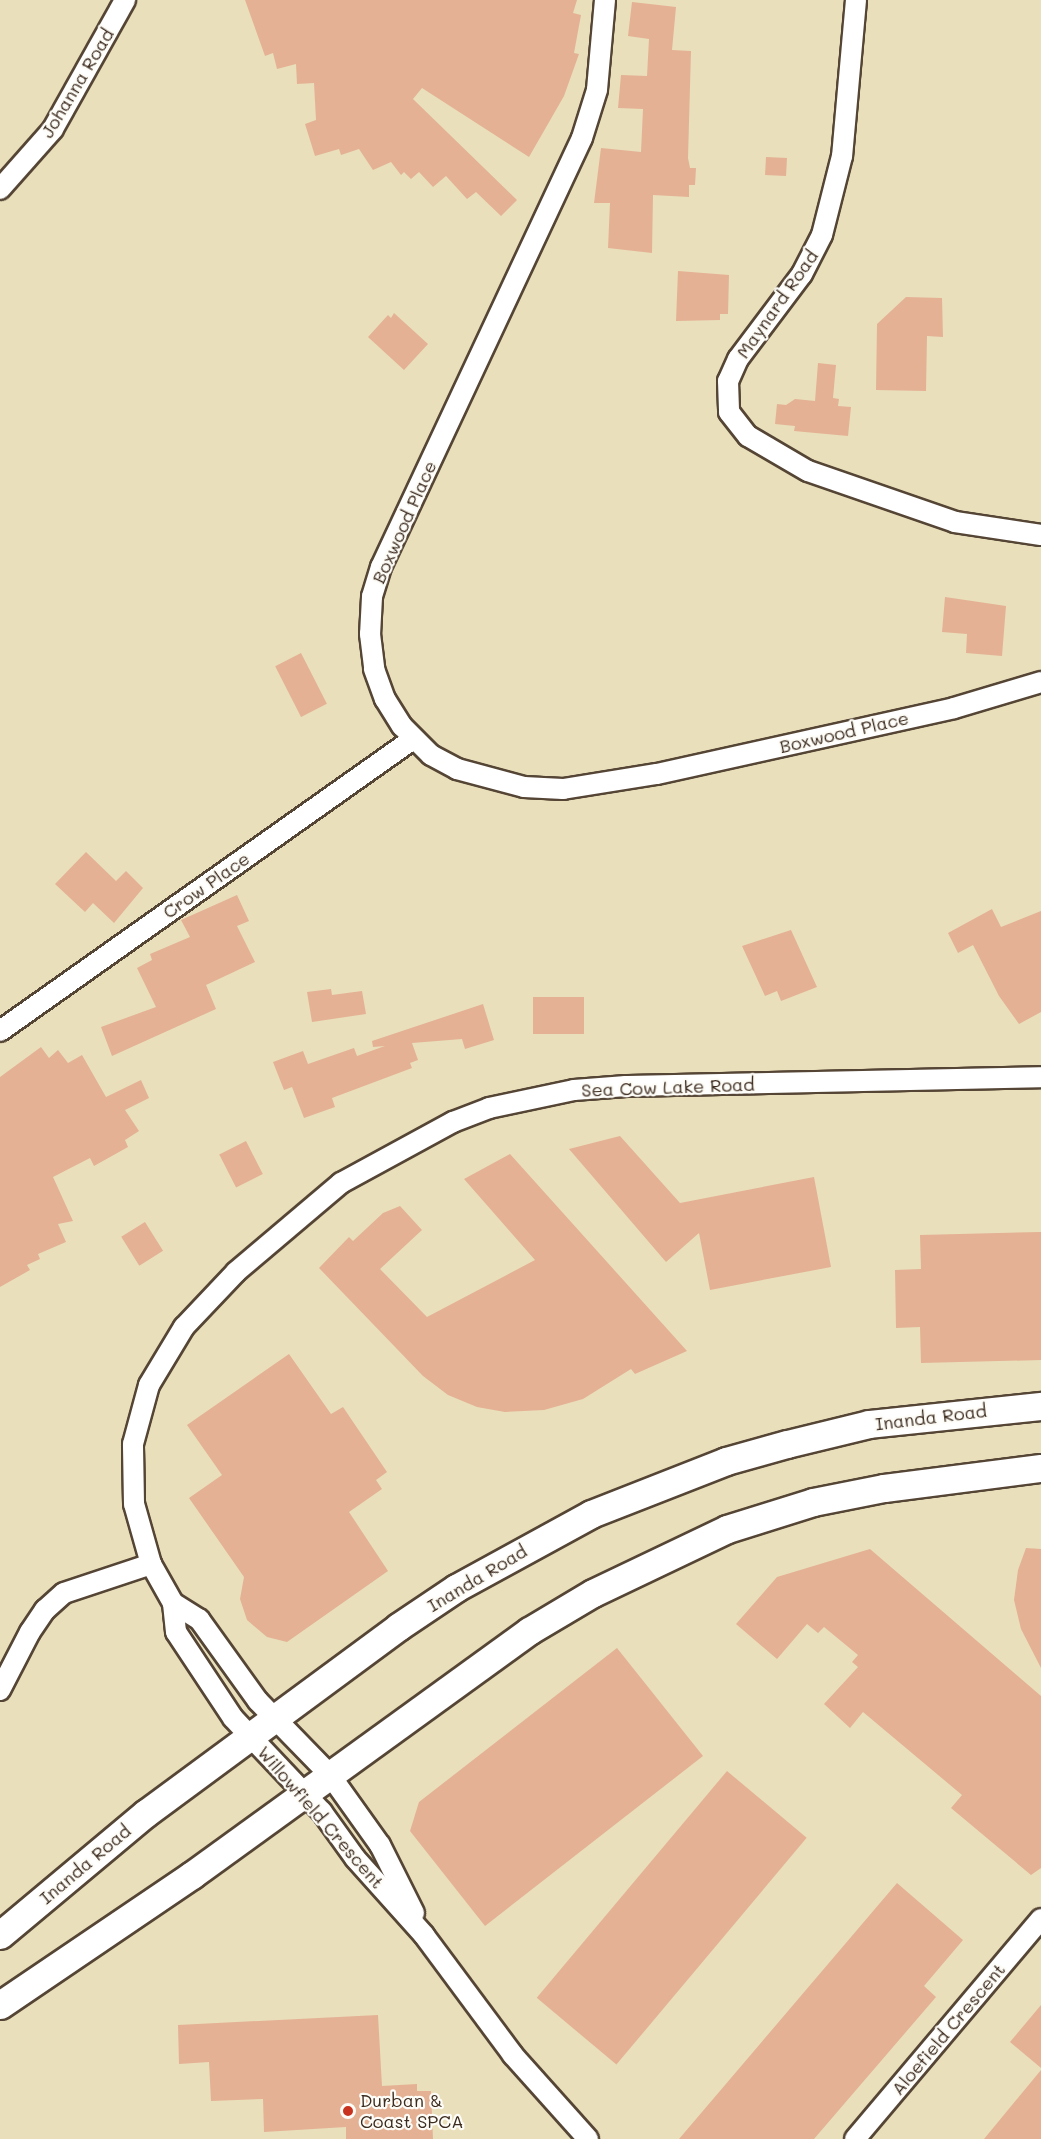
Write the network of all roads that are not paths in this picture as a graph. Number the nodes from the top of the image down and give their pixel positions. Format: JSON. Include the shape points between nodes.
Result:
{"nodes":[{"id":1,"x":125,"y":0,"type":"edge"},
{"id":2,"x":605,"y":0,"type":"edge"},
{"id":3,"x":856,"y":0,"type":"edge"},
{"id":4,"x":0,"y":189,"type":"edge"},
{"id":5,"x":1041,"y":535,"type":"edge"},
{"id":6,"x":1041,"y":682,"type":"edge"},
{"id":7,"x":413,"y":739,"type":"junction"},
{"id":8,"x":0,"y":1031,"type":"edge"},
{"id":9,"x":1041,"y":1077,"type":"edge"},
{"id":10,"x":1041,"y":1406,"type":"edge"},
{"id":11,"x":1041,"y":1468,"type":"edge"},
{"id":12,"x":151,"y":1564,"type":"junction"},
{"id":13,"x":173,"y":1604,"type":"junction"},
{"id":14,"x":0,"y":1690,"type":"edge"},
{"id":15,"x":275,"y":1718,"type":"junction"},
{"id":16,"x":252,"y":1736,"type":"junction"},
{"id":17,"x":330,"y":1775,"type":"junction"},
{"id":18,"x":303,"y":1794,"type":"junction"},
{"id":19,"x":1041,"y":1919,"type":"edge"},
{"id":20,"x":0,"y":1935,"type":"edge"},
{"id":21,"x":424,"y":1935,"type":"junction"},
{"id":22,"x":0,"y":2005,"type":"edge"},
{"id":23,"x":588,"y":2139,"type":"edge"},
{"id":24,"x":855,"y":2139,"type":"edge"}],
"edges":[{"from":1,"to":4,"type":"street","name":"Johanna Road","via":[[53,129]]},
{"from":2,"to":7,"type":"street","name":"Boxwood Place","via":[[597,90],[582,138],[381,567],[372,597],[370,634],[375,669],[385,699]]},
{"from":3,"to":5,"type":"street","name":"Maynard Road","via":[[842,156],[822,235],[802,274],[738,358],[728,381],[729,412],[748,436],[808,471],[955,522]]},
{"from":6,"to":7,"type":"street","name":"Boxwood Place","via":[[954,708],[657,774],[563,789],[524,787],[484,778],[430,755]]},
{"from":7,"to":8,"type":"street","name":"Crow Place"},
{"from":9,"to":12,"type":"street","name":"Sea Cow Lake Road","via":[[574,1090],[489,1108],[393,1153],[341,1183],[236,1272],[184,1327],[167,1353],[138,1416],[133,1444],[134,1504]]},
{"from":10,"to":15,"type":"main road","name":"Inanda Road","via":[[869,1424],[797,1441],[726,1461],[591,1514],[456,1588]]},
{"from":11,"to":17,"type":"main road","via":[[874,1490],[813,1502],[727,1529],[593,1593],[529,1631]]},
{"from":12,"to":13,"type":"street","name":"Willowfield Crescent"},
{"from":12,"to":14,"type":"street","via":[[64,1593],[45,1610],[30,1632]]},
{"from":13,"to":15,"type":"street","name":"Willowfield Crescent","via":[[199,1619],[258,1701]]},
{"from":13,"to":16,"type":"street","name":"Willowfield Crescent","via":[[176,1632],[233,1718]]},
{"from":15,"to":16,"type":"main road","name":"Inanda Road"},
{"from":15,"to":17,"type":"street","name":"Willowfield Crescent"},
{"from":16,"to":18,"type":"street","name":"Willowfield Crescent"},
{"from":16,"to":20,"type":"main road","name":"Inanda Road","via":[[146,1813]]},
{"from":17,"to":18,"type":"main road"},
{"from":17,"to":21,"type":"street","name":"Willowfield Crescent","via":[[380,1845]]},
{"from":18,"to":21,"type":"street","name":"Willowfield Crescent"},
{"from":18,"to":22,"type":"main road"},
{"from":19,"to":24,"type":"street","name":"Aloefield Crescent"},
{"from":21,"to":23,"type":"street","name":"Willowfield Crescent","via":[[513,2055]]}]}
